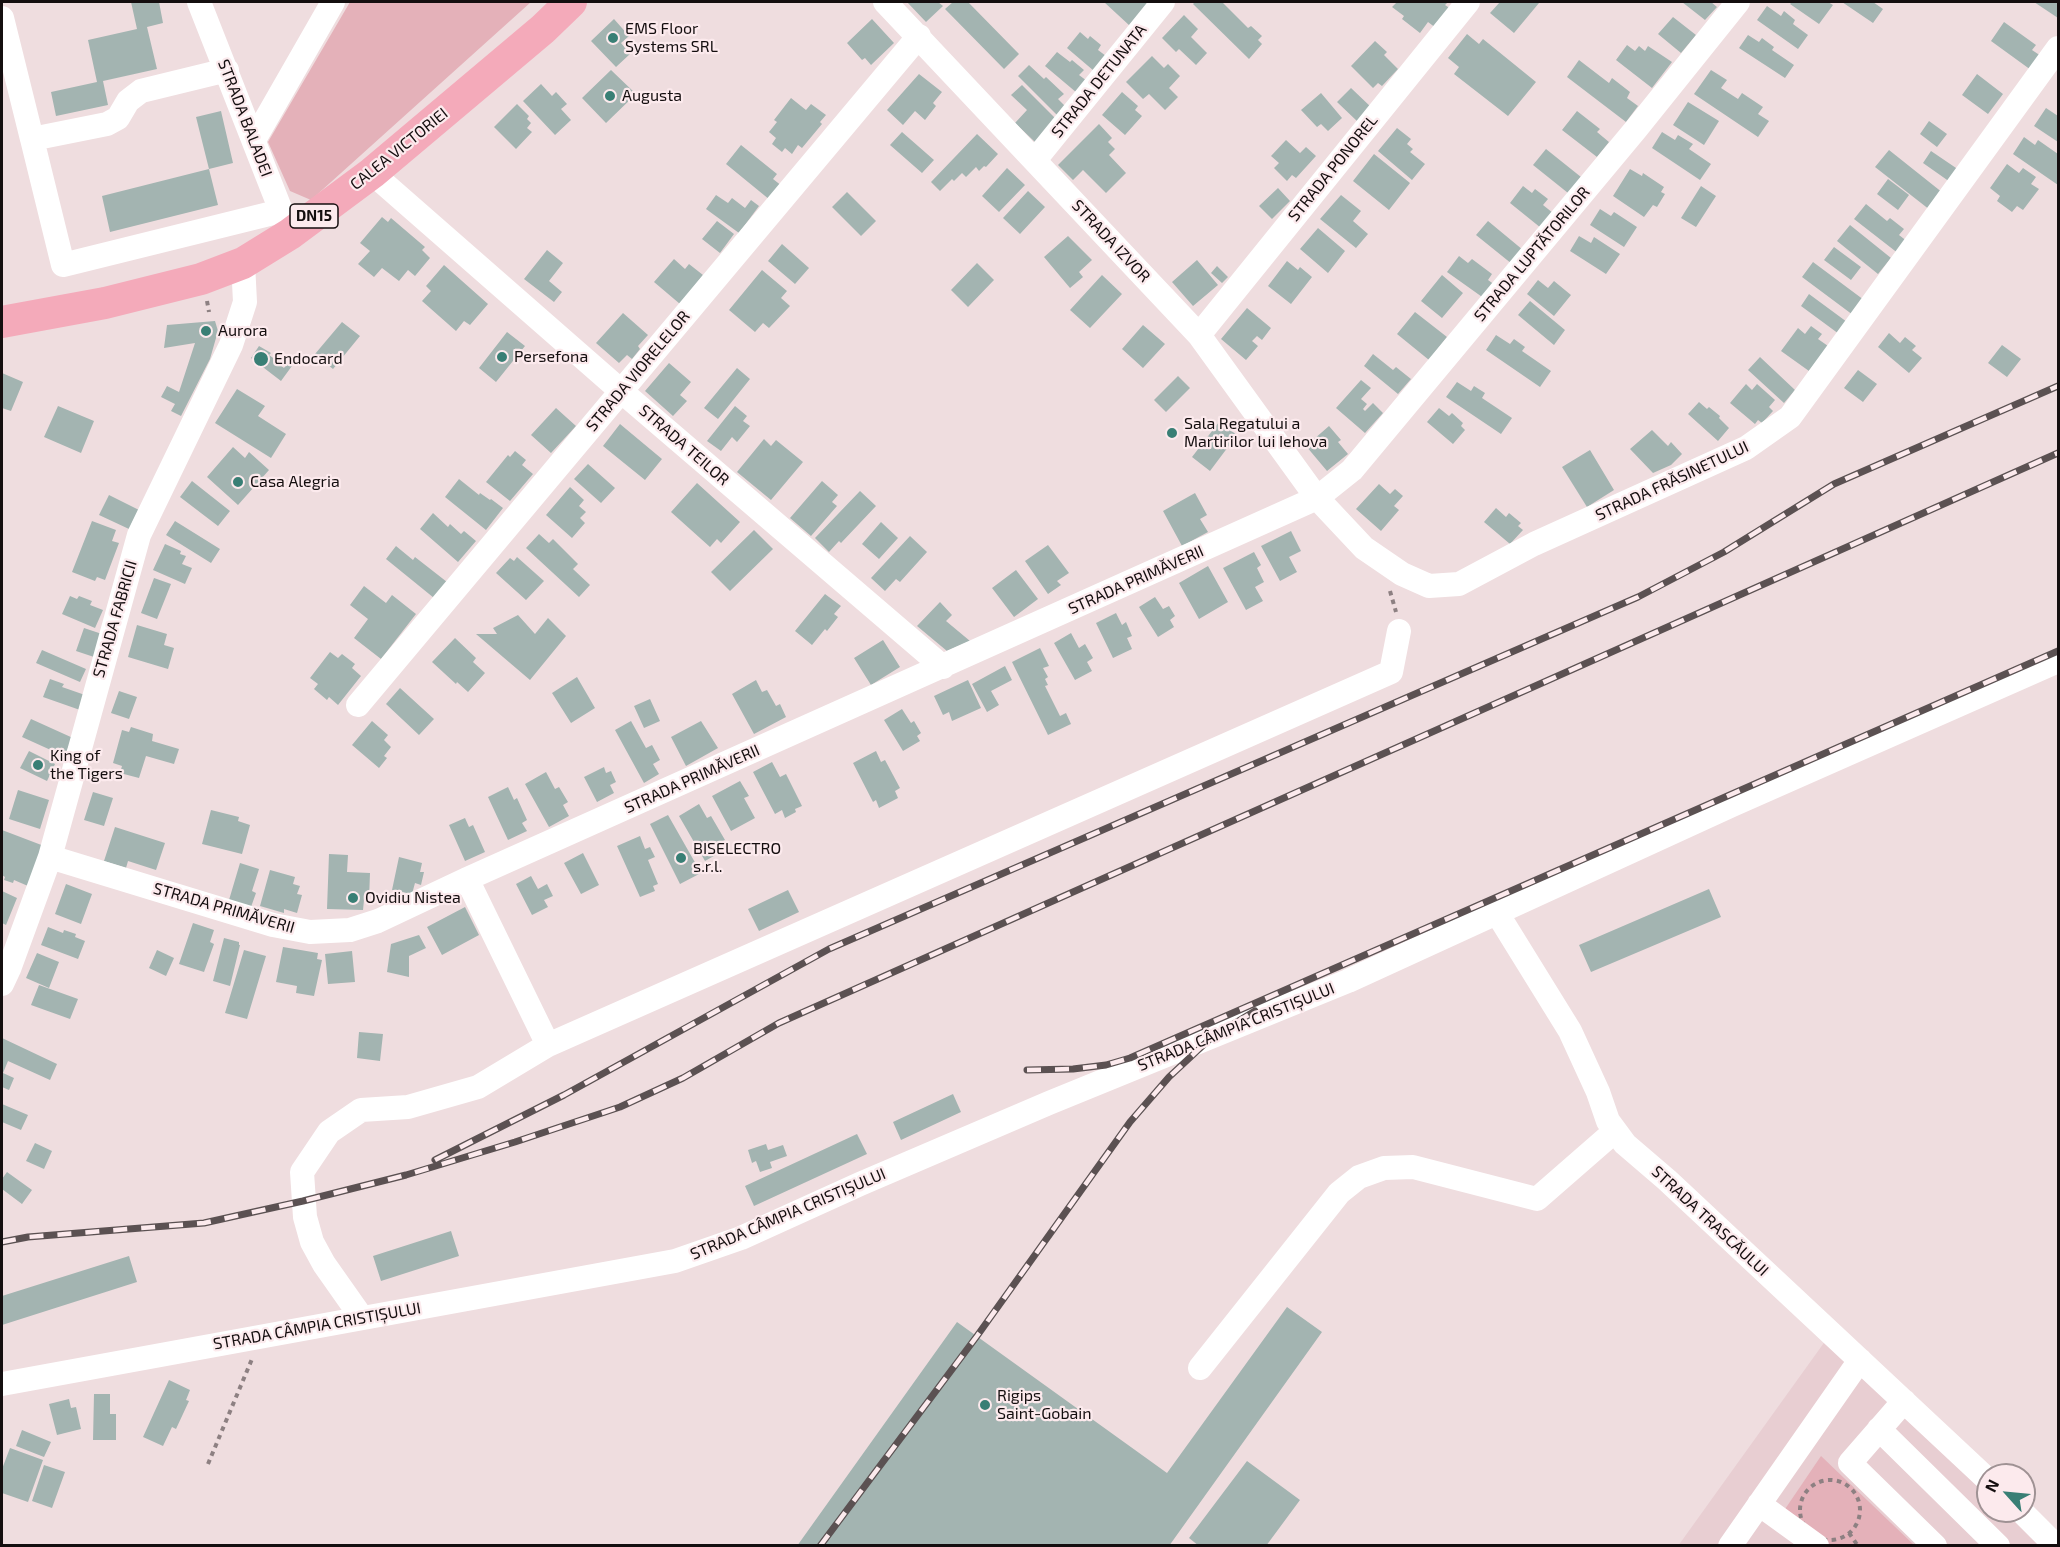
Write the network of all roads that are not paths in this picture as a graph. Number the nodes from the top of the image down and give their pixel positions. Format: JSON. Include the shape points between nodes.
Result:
{"nodes":[{"id":1,"x":199,"y":2,"type":"edge"},
{"id":2,"x":333,"y":2,"type":"edge"},
{"id":3,"x":571,"y":2,"type":"edge"},
{"id":4,"x":885,"y":2,"type":"edge"},
{"id":5,"x":1163,"y":2,"type":"edge"},
{"id":6,"x":1468,"y":2,"type":"edge"},
{"id":7,"x":1738,"y":2,"type":"edge"},
{"id":8,"x":2,"y":18,"type":"edge"},
{"id":9,"x":919,"y":36,"type":"junction"},
{"id":10,"x":2058,"y":48,"type":"edge"},
{"id":11,"x":227,"y":70,"type":"junction"},
{"id":12,"x":32,"y":139,"type":"junction"},
{"id":13,"x":254,"y":140,"type":"junction"},
{"id":14,"x":1035,"y":160,"type":"junction"},
{"id":15,"x":372,"y":173,"type":"junction"},
{"id":16,"x":285,"y":222,"type":"junction"},
{"id":17,"x":243,"y":263,"type":"junction"},
{"id":18,"x":2,"y":322,"type":"edge"},
{"id":19,"x":1199,"y":335,"type":"junction"},
{"id":20,"x":621,"y":391,"type":"junction"},
{"id":21,"x":1317,"y":498,"type":"junction"},
{"id":22,"x":1399,"y":631,"type":"road end"},
{"id":23,"x":2058,"y":661,"type":"edge"},
{"id":24,"x":943,"y":667,"type":"junction"},
{"id":25,"x":358,"y":705,"type":"dead end"},
{"id":26,"x":50,"y":857,"type":"junction"},
{"id":27,"x":467,"y":879,"type":"junction"},
{"id":28,"x":1497,"y":913,"type":"junction"},
{"id":29,"x":2,"y":984,"type":"edge"},
{"id":30,"x":548,"y":1045,"type":"junction"},
{"id":31,"x":1615,"y":1131,"type":"junction"},
{"id":32,"x":362,"y":1318,"type":"junction"},
{"id":33,"x":1860,"y":1360,"type":"junction"},
{"id":34,"x":1200,"y":1368,"type":"dead end"},
{"id":35,"x":2,"y":1384,"type":"edge"},
{"id":36,"x":1904,"y":1401,"type":"junction"},
{"id":37,"x":1879,"y":1429,"type":"junction"},
{"id":38,"x":1976,"y":1469,"type":"edge"},
{"id":39,"x":1759,"y":1504,"type":"junction"},
{"id":40,"x":2033,"y":1523,"type":"edge"},
{"id":41,"x":1730,"y":1545,"type":"edge"},
{"id":42,"x":1817,"y":1545,"type":"edge"},
{"id":43,"x":1935,"y":1545,"type":"edge"},
{"id":44,"x":1998,"y":1545,"type":"edge"},
{"id":45,"x":2056,"y":1545,"type":"edge"}],
"edges":[{"from":1,"to":11,"type":"street","name":"STRADA BALADEI"},
{"from":2,"to":13,"type":"street"},
{"from":3,"to":15,"type":"main road","name":"CALEA VICTORIEI","number":"DN15"},
{"from":4,"to":9,"type":"street","name":"STRADA IZVOR"},
{"from":5,"to":14,"type":"street","name":"STRADA DETUNATA"},
{"from":6,"to":19,"type":"street","name":"STRADA PONOREL"},
{"from":7,"to":21,"type":"street","name":"STRADA LUPTĂTORILOR","via":[[1353,470]]},
{"from":8,"to":12,"type":"street"},
{"from":9,"to":14,"type":"street","name":"STRADA IZVOR"},
{"from":9,"to":20,"type":"street","name":"STRADA VIORELELOR"},
{"from":10,"to":21,"type":"street","name":"STRADA FRĂSINETULUI","via":[[1790,417],[1746,448],[1534,544],[1459,584],[1430,586],[1402,574],[1364,548]]},
{"from":11,"to":12,"type":"street","via":[[141,91],[128,101],[118,118],[107,124]]},
{"from":11,"to":13,"type":"street","name":"STRADA BALADEI"},
{"from":12,"to":16,"type":"street","via":[[63,265]]},
{"from":13,"to":16,"type":"street","name":"STRADA BALADEI"},
{"from":14,"to":19,"type":"street","name":"STRADA IZVOR"},
{"from":15,"to":16,"type":"main road","name":"CALEA VICTORIEI","number":"DN15"},
{"from":15,"to":20,"type":"street","name":"STRADA TEILOR"},
{"from":16,"to":17,"type":"main road","name":"CALEA VICTORIEI","number":"DN15"},
{"from":17,"to":18,"type":"main road","name":"CALEA VICTORIEI","number":"DN15","via":[[201,279],[105,303]]},
{"from":17,"to":26,"type":"street","name":"STRADA FABRICII","via":[[245,302],[231,345],[139,535]]},
{"from":19,"to":21,"type":"street","name":"STRADA IZVOR"},
{"from":20,"to":24,"type":"street","name":"STRADA TEILOR"},
{"from":20,"to":25,"type":"street","name":"STRADA VIORELELOR"},
{"from":21,"to":24,"type":"street","name":"STRADA PRIMĂVERII"},
{"from":22,"to":30,"type":"street","via":[[1391,672]]},
{"from":23,"to":28,"type":"street","name":"STRADA CÂMPIA CRISTIȘULUI"},
{"from":24,"to":27,"type":"street","name":"STRADA PRIMĂVERII"},
{"from":26,"to":27,"type":"street","name":"STRADA PRIMĂVERII","via":[[273,925],[310,932],[350,930],[378,921]]},
{"from":26,"to":29,"type":"street","name":"STRADA FABRICII"},
{"from":27,"to":30,"type":"street"},
{"from":28,"to":31,"type":"street","name":"STRADA TRASCĂULUI","via":[[1570,1031]]},
{"from":28,"to":32,"type":"street","name":"STRADA CÂMPIA CRISTIȘULUI","via":[[1348,981],[1018,1117],[741,1238],[675,1262]]},
{"from":30,"to":32,"type":"street","via":[[478,1087],[408,1107],[362,1110],[329,1132],[302,1172],[305,1217],[324,1264]]},
{"from":31,"to":33,"type":"street","name":"STRADA TRASCĂULUI"},
{"from":31,"to":34,"type":"street","via":[[1537,1199],[1413,1167],[1384,1168],[1359,1177],[1339,1193]]},
{"from":32,"to":35,"type":"street","name":"STRADA CÂMPIA CRISTIȘULUI"},
{"from":33,"to":36,"type":"street","name":"STRADA TRASCĂULUI"},
{"from":33,"to":39,"type":"street"},
{"from":36,"to":37,"type":"street"},
{"from":36,"to":38,"type":"street","name":"STRADA TRASCĂULUI"},
{"from":37,"to":43,"type":"street","via":[[1850,1463]]},
{"from":37,"to":44,"type":"street"},
{"from":39,"to":41,"type":"street"},
{"from":39,"to":42,"type":"street"},
{"from":40,"to":45,"type":"street"}]}
